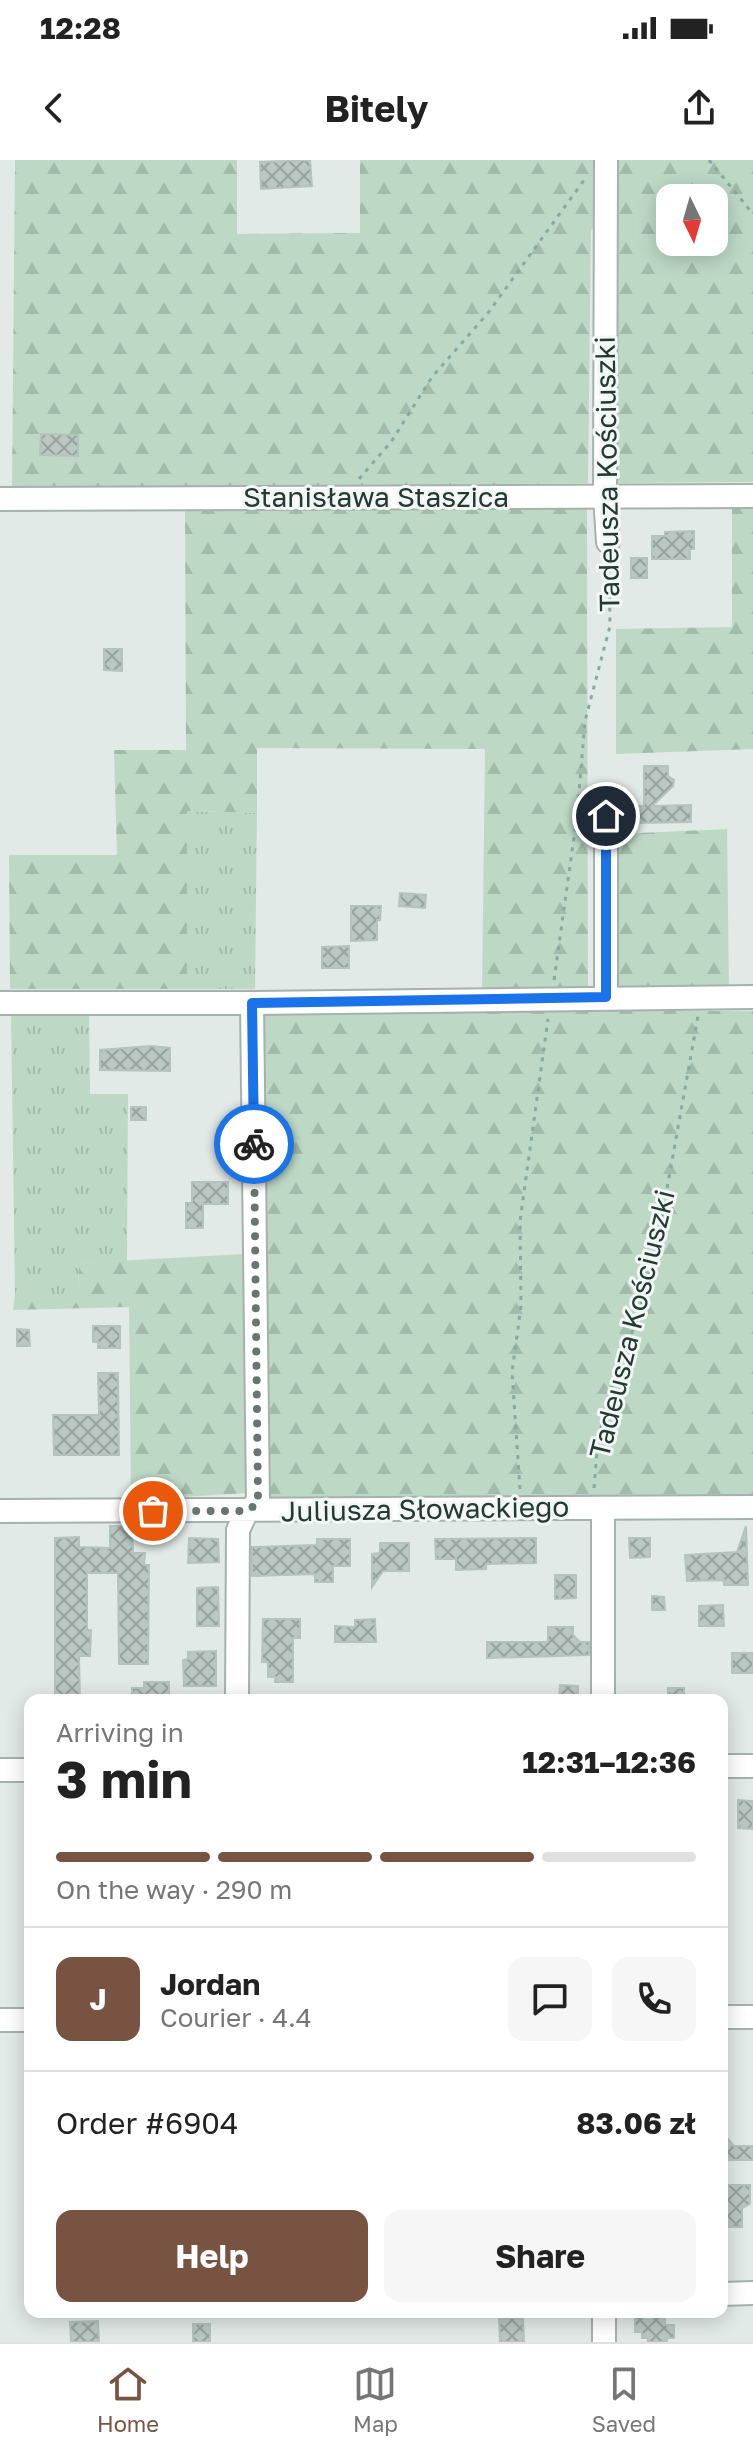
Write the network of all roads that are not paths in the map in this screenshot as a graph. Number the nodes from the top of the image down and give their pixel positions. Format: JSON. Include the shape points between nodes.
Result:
{"nodes":[{"id":1,"x":598,"y":166,"type":"edge"},
{"id":2,"x":605,"y":496,"type":"junction"},
{"id":3,"x":753,"y":496,"type":"edge"},
{"id":4,"x":0,"y":499,"type":"edge"},
{"id":5,"x":608,"y":542,"type":"road end"},
{"id":6,"x":606,"y":816,"type":"road end"},
{"id":7,"x":606,"y":997,"type":"junction"},
{"id":8,"x":753,"y":997,"type":"edge"},
{"id":9,"x":0,"y":1003,"type":"edge"},
{"id":10,"x":252,"y":1003,"type":"junction"},
{"id":11,"x":753,"y":1507,"type":"edge"},
{"id":12,"x":603,"y":1508,"type":"junction"},
{"id":13,"x":0,"y":1511,"type":"edge"},
{"id":14,"x":247,"y":1511,"type":"junction"},
{"id":15,"x":237,"y":1694,"type":"edge"},
{"id":16,"x":603,"y":1694,"type":"edge"},
{"id":17,"x":728,"y":1766,"type":"edge"},
{"id":18,"x":753,"y":1766,"type":"edge"},
{"id":19,"x":0,"y":1770,"type":"edge"},
{"id":20,"x":24,"y":1770,"type":"edge"},
{"id":21,"x":728,"y":2017,"type":"edge"},
{"id":22,"x":753,"y":2017,"type":"edge"},
{"id":23,"x":0,"y":2020,"type":"edge"},
{"id":24,"x":24,"y":2020,"type":"edge"},
{"id":25,"x":753,"y":2293,"type":"edge"},
{"id":26,"x":728,"y":2294,"type":"edge"},
{"id":27,"x":604,"y":2318,"type":"edge"},
{"id":28,"x":604,"y":2342,"type":"edge"}],
"edges":[{"from":1,"to":2,"type":"street","name":"Tadeusza Kościuszki"},
{"from":2,"to":3,"type":"street","name":"Stanisława Staszica"},
{"from":2,"to":4,"type":"street","name":"Stanisława Staszica"},
{"from":2,"to":5,"type":"street","name":"Tadeusza Kościuszki"},
{"from":6,"to":7,"type":"street"},
{"from":7,"to":8,"type":"street"},
{"from":7,"to":10,"type":"street"},
{"from":9,"to":10,"type":"street"},
{"from":10,"to":14,"type":"street","via":[[258,1503]]},
{"from":11,"to":12,"type":"street","name":"Juliusza Słowackiego"},
{"from":12,"to":14,"type":"street","name":"Juliusza Słowackiego"},
{"from":12,"to":16,"type":"street"},
{"from":13,"to":14,"type":"street","name":"Juliusza Słowackiego"},
{"from":14,"to":15,"type":"street","via":[[238,1530]]},
{"from":17,"to":18,"type":"street"},
{"from":19,"to":20,"type":"street"},
{"from":21,"to":22,"type":"street"},
{"from":23,"to":24,"type":"street"},
{"from":25,"to":26,"type":"street"},
{"from":27,"to":28,"type":"street"}]}
